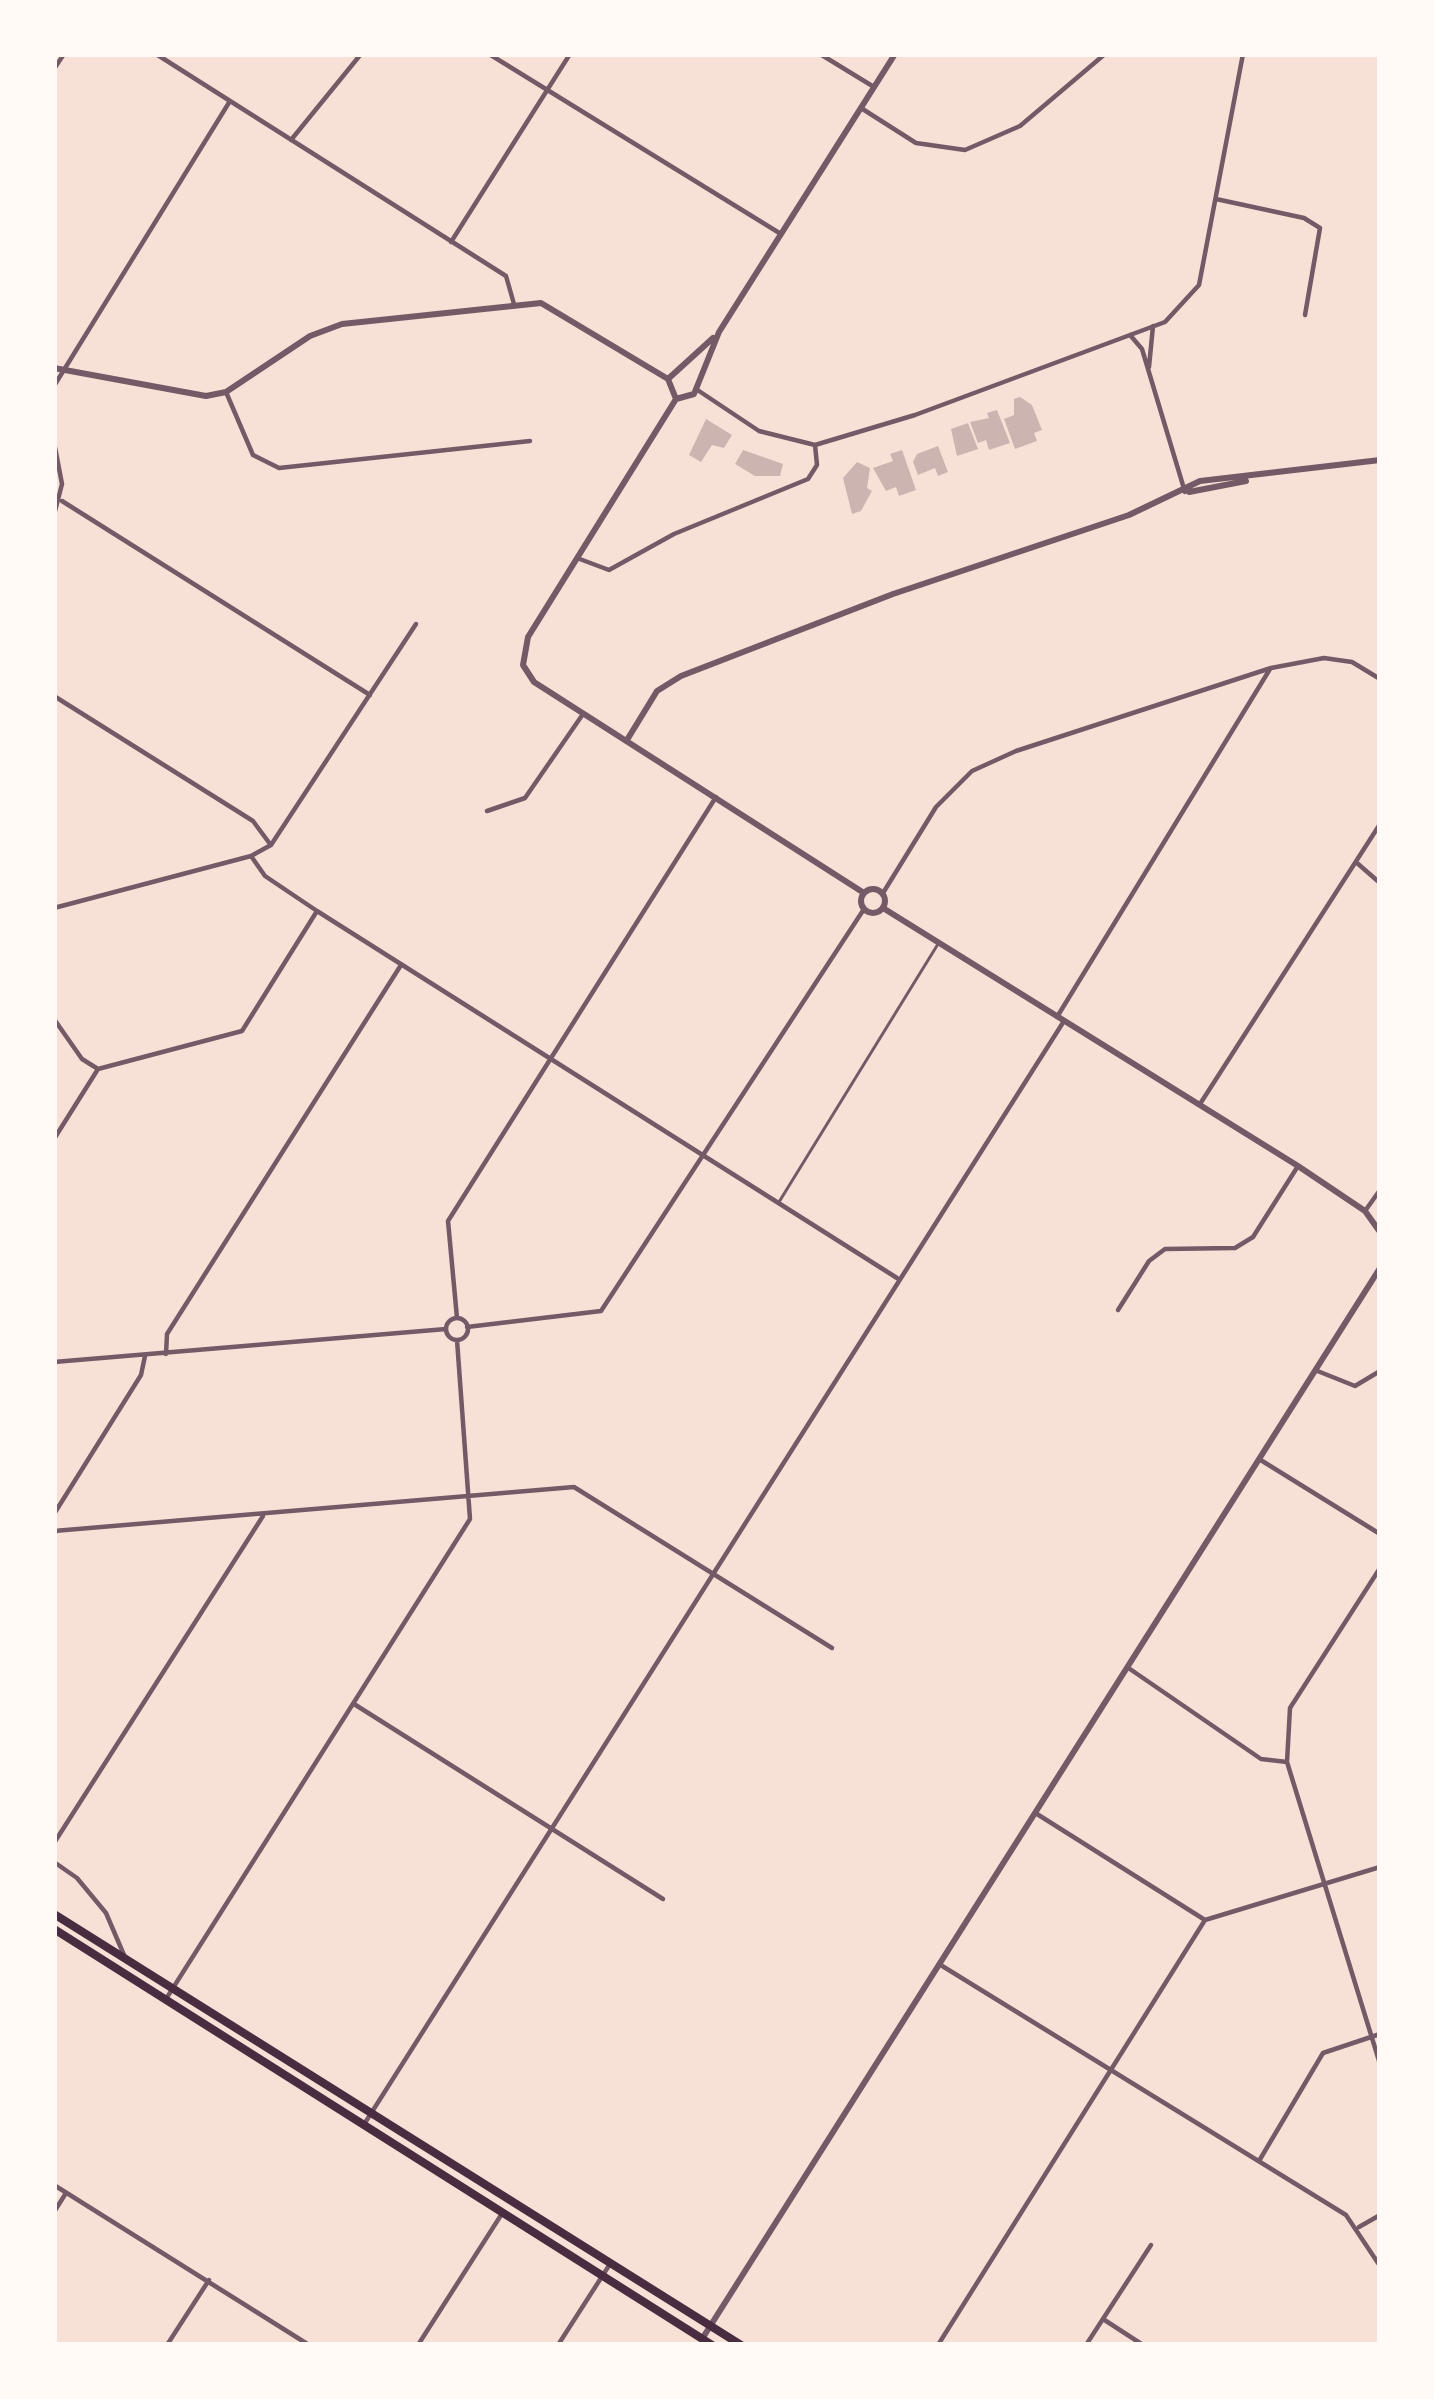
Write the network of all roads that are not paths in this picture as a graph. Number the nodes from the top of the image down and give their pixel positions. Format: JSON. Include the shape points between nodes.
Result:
{"nodes":[{"id":1,"x":64,"y":54,"type":"edge"},
{"id":2,"x":156,"y":54,"type":"edge"},
{"id":3,"x":176,"y":54,"type":"edge"},
{"id":4,"x":361,"y":54,"type":"edge"},
{"id":5,"x":490,"y":54,"type":"edge"},
{"id":6,"x":570,"y":54,"type":"edge"},
{"id":7,"x":820,"y":54,"type":"edge"},
{"id":8,"x":895,"y":54,"type":"edge"},
{"id":9,"x":1105,"y":54,"type":"edge"},
{"id":10,"x":1243,"y":54,"type":"edge"},
{"id":11,"x":170,"y":63,"type":"junction"},
{"id":12,"x":54,"y":69,"type":"edge"},
{"id":13,"x":874,"y":87,"type":"junction"},
{"id":14,"x":546,"y":91,"type":"junction"},
{"id":15,"x":230,"y":101,"type":"junction"},
{"id":16,"x":861,"y":108,"type":"junction"},
{"id":17,"x":291,"y":140,"type":"junction"},
{"id":18,"x":1216,"y":199,"type":"junction"},
{"id":19,"x":781,"y":234,"type":"junction"},
{"id":20,"x":451,"y":242,"type":"junction"},
{"id":21,"x":514,"y":304,"type":"junction"},
{"id":22,"x":1305,"y":315,"type":"dead end"},
{"id":23,"x":1153,"y":326,"type":"junction"},
{"id":24,"x":719,"y":332,"type":"junction"},
{"id":25,"x":1130,"y":335,"type":"junction"},
{"id":26,"x":58,"y":370,"type":"edge"},
{"id":27,"x":682,"y":370,"type":"junction"},
{"id":28,"x":1148,"y":372,"type":"junction"},
{"id":29,"x":668,"y":379,"type":"junction"},
{"id":30,"x":696,"y":385,"type":"junction"},
{"id":31,"x":54,"y":386,"type":"edge"},
{"id":32,"x":226,"y":392,"type":"junction"},
{"id":33,"x":676,"y":399,"type":"junction"},
{"id":34,"x":530,"y":441,"type":"dead end"},
{"id":35,"x":54,"y":442,"type":"edge"},
{"id":36,"x":815,"y":445,"type":"junction"},
{"id":37,"x":1380,"y":460,"type":"edge"},
{"id":38,"x":1185,"y":492,"type":"junction"},
{"id":39,"x":62,"y":501,"type":"junction"},
{"id":40,"x":54,"y":515,"type":"edge"},
{"id":41,"x":578,"y":558,"type":"junction"},
{"id":42,"x":416,"y":624,"type":"dead end"},
{"id":43,"x":1271,"y":668,"type":"junction"},
{"id":44,"x":1380,"y":679,"type":"edge"},
{"id":45,"x":370,"y":695,"type":"junction"},
{"id":46,"x":54,"y":696,"type":"edge"},
{"id":47,"x":583,"y":714,"type":"junction"},
{"id":48,"x":627,"y":740,"type":"junction"},
{"id":49,"x":716,"y":797,"type":"junction"},
{"id":50,"x":487,"y":811,"type":"dead end"},
{"id":51,"x":1380,"y":824,"type":"edge"},
{"id":52,"x":271,"y":845,"type":"junction"},
{"id":53,"x":251,"y":856,"type":"junction"},
{"id":54,"x":1356,"y":862,"type":"junction"},
{"id":55,"x":1380,"y":883,"type":"edge"},
{"id":56,"x":864,"y":893,"type":"junction"},
{"id":57,"x":883,"y":893,"type":"junction"},
{"id":58,"x":54,"y":908,"type":"edge"},
{"id":59,"x":883,"y":908,"type":"junction"},
{"id":60,"x":864,"y":909,"type":"junction"},
{"id":61,"x":317,"y":911,"type":"junction"},
{"id":62,"x":938,"y":944,"type":"junction"},
{"id":63,"x":401,"y":965,"type":"junction"},
{"id":64,"x":54,"y":1019,"type":"edge"},
{"id":65,"x":1061,"y":1019,"type":"junction"},
{"id":66,"x":550,"y":1060,"type":"junction"},
{"id":67,"x":98,"y":1069,"type":"junction"},
{"id":68,"x":1199,"y":1105,"type":"junction"},
{"id":69,"x":54,"y":1139,"type":"edge"},
{"id":70,"x":701,"y":1154,"type":"junction"},
{"id":71,"x":1298,"y":1166,"type":"junction"},
{"id":72,"x":1380,"y":1190,"type":"edge"},
{"id":73,"x":778,"y":1203,"type":"junction"},
{"id":74,"x":1365,"y":1211,"type":"junction"},
{"id":75,"x":1380,"y":1232,"type":"edge"},
{"id":76,"x":1378,"y":1272,"type":"edge"},
{"id":77,"x":898,"y":1279,"type":"junction"},
{"id":78,"x":1118,"y":1310,"type":"dead end"},
{"id":79,"x":457,"y":1318,"type":"junction"},
{"id":80,"x":467,"y":1327,"type":"junction"},
{"id":81,"x":446,"y":1329,"type":"junction"},
{"id":82,"x":457,"y":1340,"type":"junction"},
{"id":83,"x":166,"y":1354,"type":"junction"},
{"id":84,"x":145,"y":1356,"type":"junction"},
{"id":85,"x":54,"y":1362,"type":"edge"},
{"id":86,"x":1315,"y":1370,"type":"junction"},
{"id":87,"x":1380,"y":1371,"type":"edge"},
{"id":88,"x":1259,"y":1459,"type":"junction"},
{"id":89,"x":470,"y":1497,"type":"junction"},
{"id":90,"x":54,"y":1514,"type":"edge"},
{"id":91,"x":263,"y":1516,"type":"junction"},
{"id":92,"x":54,"y":1531,"type":"edge"},
{"id":93,"x":1380,"y":1534,"type":"edge"},
{"id":94,"x":1380,"y":1568,"type":"edge"},
{"id":95,"x":714,"y":1571,"type":"junction"},
{"id":96,"x":832,"y":1648,"type":"dead end"},
{"id":97,"x":1127,"y":1667,"type":"junction"},
{"id":98,"x":355,"y":1703,"type":"junction"},
{"id":99,"x":1286,"y":1762,"type":"junction"},
{"id":100,"x":1035,"y":1813,"type":"junction"},
{"id":101,"x":552,"y":1828,"type":"junction"},
{"id":102,"x":54,"y":1843,"type":"edge"},
{"id":103,"x":54,"y":1862,"type":"edge"},
{"id":104,"x":1380,"y":1867,"type":"edge"},
{"id":105,"x":1326,"y":1885,"type":"junction"},
{"id":106,"x":663,"y":1899,"type":"dead end"},
{"id":107,"x":54,"y":1914,"type":"edge"},
{"id":108,"x":1205,"y":1920,"type":"junction"},
{"id":109,"x":54,"y":1928,"type":"edge"},
{"id":110,"x":125,"y":1959,"type":"junction"},
{"id":111,"x":939,"y":1964,"type":"junction"},
{"id":112,"x":173,"y":1989,"type":"junction"},
{"id":113,"x":166,"y":1999,"type":"junction"},
{"id":114,"x":1380,"y":2034,"type":"edge"},
{"id":115,"x":1372,"y":2037,"type":"junction"},
{"id":116,"x":1380,"y":2064,"type":"edge"},
{"id":117,"x":1107,"y":2071,"type":"junction"},
{"id":118,"x":371,"y":2114,"type":"junction"},
{"id":119,"x":363,"y":2126,"type":"junction"},
{"id":120,"x":1259,"y":2161,"type":"junction"},
{"id":121,"x":54,"y":2185,"type":"edge"},
{"id":122,"x":67,"y":2193,"type":"junction"},
{"id":123,"x":54,"y":2212,"type":"edge"},
{"id":124,"x":502,"y":2212,"type":"junction"},
{"id":125,"x":1380,"y":2216,"type":"edge"},
{"id":126,"x":1357,"y":2228,"type":"junction"},
{"id":127,"x":1151,"y":2245,"type":"dead end"},
{"id":128,"x":610,"y":2263,"type":"junction"},
{"id":129,"x":1380,"y":2266,"type":"edge"},
{"id":130,"x":603,"y":2275,"type":"junction"},
{"id":131,"x":209,"y":2280,"type":"junction"},
{"id":132,"x":1102,"y":2319,"type":"junction"},
{"id":133,"x":710,"y":2326,"type":"junction"},
{"id":134,"x":700,"y":2342,"type":"edge"},
{"id":135,"x":167,"y":2345,"type":"edge"},
{"id":136,"x":309,"y":2345,"type":"edge"},
{"id":137,"x":418,"y":2345,"type":"edge"},
{"id":138,"x":558,"y":2345,"type":"edge"},
{"id":139,"x":712,"y":2345,"type":"edge"},
{"id":140,"x":741,"y":2345,"type":"edge"},
{"id":141,"x":938,"y":2345,"type":"edge"},
{"id":142,"x":1086,"y":2345,"type":"edge"},
{"id":143,"x":1143,"y":2345,"type":"edge"}],
"edges":[{"from":1,"to":12,"type":"street"},
{"from":2,"to":11,"type":"street"},
{"from":3,"to":11,"type":"street"},
{"from":4,"to":17,"type":"street"},
{"from":5,"to":14,"type":"street"},
{"from":6,"to":14,"type":"street"},
{"from":7,"to":13,"type":"street"},
{"from":8,"to":13,"type":"street"},
{"from":9,"to":16,"type":"street","via":[[1020,126],[965,150],[916,143]]},
{"from":10,"to":18,"type":"street"},
{"from":11,"to":15,"type":"street"},
{"from":13,"to":16,"type":"street"},
{"from":14,"to":19,"type":"street"},
{"from":14,"to":20,"type":"street"},
{"from":15,"to":17,"type":"street"},
{"from":15,"to":26,"type":"street"},
{"from":16,"to":19,"type":"street"},
{"from":17,"to":20,"type":"street"},
{"from":18,"to":22,"type":"street","via":[[1320,227]]},
{"from":18,"to":23,"type":"street","via":[[1198,285],[1178,312]]},
{"from":19,"to":24,"type":"street"},
{"from":20,"to":21,"type":"street","via":[[506,276]]},
{"from":21,"to":29,"type":"street","via":[[556,309]]},
{"from":21,"to":32,"type":"street","via":[[342,323]]},
{"from":23,"to":25,"type":"street"},
{"from":23,"to":28,"type":"street"},
{"from":24,"to":27,"type":"street"},
{"from":24,"to":30,"type":"street"},
{"from":25,"to":28,"type":"street"},
{"from":25,"to":36,"type":"street"},
{"from":26,"to":31,"type":"street"},
{"from":26,"to":32,"type":"street","via":[[183,396]]},
{"from":27,"to":29,"type":"street"},
{"from":27,"to":30,"type":"street"},
{"from":28,"to":38,"type":"street"},
{"from":29,"to":33,"type":"street"},
{"from":30,"to":33,"type":"street"},
{"from":30,"to":36,"type":"street","via":[[759,431]]},
{"from":32,"to":34,"type":"street","via":[[253,455],[279,468]]},
{"from":33,"to":41,"type":"street"},
{"from":35,"to":39,"type":"street"},
{"from":36,"to":41,"type":"street","via":[[808,479],[609,570]]},
{"from":37,"to":38,"type":"street","via":[[1340,460]]},
{"from":38,"to":48,"type":"street","via":[[681,676],[657,691]]},
{"from":39,"to":40,"type":"street"},
{"from":39,"to":45,"type":"street"},
{"from":41,"to":47,"type":"street","via":[[523,647],[523,665],[534,682]]},
{"from":42,"to":45,"type":"street"},
{"from":43,"to":44,"type":"street","via":[[1324,658],[1352,662]]},
{"from":43,"to":57,"type":"street","via":[[972,771],[936,807]]},
{"from":43,"to":65,"type":"street"},
{"from":45,"to":52,"type":"street"},
{"from":46,"to":52,"type":"street","via":[[253,821]]},
{"from":47,"to":48,"type":"street"},
{"from":47,"to":50,"type":"street","via":[[525,798]]},
{"from":48,"to":49,"type":"street"},
{"from":49,"to":56,"type":"street"},
{"from":49,"to":66,"type":"street"},
{"from":51,"to":54,"type":"street"},
{"from":52,"to":53,"type":"street"},
{"from":53,"to":58,"type":"street"},
{"from":53,"to":61,"type":"street","via":[[265,876]]},
{"from":54,"to":55,"type":"street"},
{"from":54,"to":68,"type":"street"},
{"from":56,"to":57,"type":"street"},
{"from":56,"to":60,"type":"street"},
{"from":57,"to":59,"type":"street"},
{"from":59,"to":60,"type":"street"},
{"from":59,"to":62,"type":"street"},
{"from":60,"to":70,"type":"street"},
{"from":61,"to":63,"type":"street"},
{"from":61,"to":67,"type":"street","via":[[242,1031]]},
{"from":62,"to":65,"type":"street"},
{"from":62,"to":73,"type":"lane"},
{"from":63,"to":66,"type":"street"},
{"from":63,"to":83,"type":"street","via":[[167,1334]]},
{"from":64,"to":67,"type":"street"},
{"from":65,"to":68,"type":"street"},
{"from":65,"to":77,"type":"street"},
{"from":66,"to":70,"type":"street"},
{"from":66,"to":79,"type":"street","via":[[448,1221]]},
{"from":67,"to":69,"type":"street"},
{"from":68,"to":71,"type":"street"},
{"from":70,"to":73,"type":"street"},
{"from":70,"to":80,"type":"street","via":[[601,1311]]},
{"from":71,"to":74,"type":"street"},
{"from":71,"to":78,"type":"street","via":[[1253,1237],[1235,1248],[1165,1249]]},
{"from":72,"to":74,"type":"street"},
{"from":73,"to":77,"type":"street"},
{"from":74,"to":75,"type":"street"},
{"from":76,"to":86,"type":"street"},
{"from":77,"to":95,"type":"street"},
{"from":79,"to":80,"type":"street"},
{"from":79,"to":81,"type":"street"},
{"from":80,"to":82,"type":"street"},
{"from":81,"to":82,"type":"street"},
{"from":81,"to":83,"type":"street"},
{"from":82,"to":89,"type":"street"},
{"from":83,"to":84,"type":"street"},
{"from":84,"to":85,"type":"street"},
{"from":84,"to":90,"type":"street","via":[[141,1375]]},
{"from":86,"to":87,"type":"street","via":[[1355,1386]]},
{"from":86,"to":88,"type":"street"},
{"from":88,"to":93,"type":"street"},
{"from":88,"to":97,"type":"street"},
{"from":89,"to":91,"type":"street"},
{"from":89,"to":95,"type":"street","via":[[574,1487]]},
{"from":89,"to":98,"type":"street","via":[[470,1519]]},
{"from":91,"to":92,"type":"street"},
{"from":91,"to":102,"type":"street"},
{"from":94,"to":99,"type":"street","via":[[1290,1708]]},
{"from":95,"to":96,"type":"street"},
{"from":95,"to":101,"type":"street"},
{"from":97,"to":99,"type":"street","via":[[1261,1759]]},
{"from":97,"to":100,"type":"street"},
{"from":98,"to":101,"type":"street"},
{"from":98,"to":112,"type":"street"},
{"from":99,"to":105,"type":"street"},
{"from":100,"to":108,"type":"street"},
{"from":100,"to":111,"type":"street"},
{"from":101,"to":106,"type":"street"},
{"from":101,"to":118,"type":"street"},
{"from":103,"to":110,"type":"street","via":[[106,1913]]},
{"from":104,"to":105,"type":"street"},
{"from":105,"to":108,"type":"street"},
{"from":105,"to":115,"type":"street"},
{"from":107,"to":110,"type":"highway"},
{"from":108,"to":117,"type":"street"},
{"from":109,"to":113,"type":"highway"},
{"from":110,"to":112,"type":"highway"},
{"from":111,"to":117,"type":"street"},
{"from":111,"to":133,"type":"street"},
{"from":112,"to":113,"type":"street"},
{"from":112,"to":118,"type":"highway"},
{"from":113,"to":119,"type":"highway"},
{"from":114,"to":115,"type":"street"},
{"from":115,"to":116,"type":"street"},
{"from":115,"to":120,"type":"street","via":[[1323,2053]]},
{"from":117,"to":120,"type":"street"},
{"from":117,"to":141,"type":"street"},
{"from":118,"to":119,"type":"street"},
{"from":118,"to":128,"type":"highway"},
{"from":119,"to":124,"type":"highway"},
{"from":120,"to":126,"type":"street"},
{"from":121,"to":122,"type":"street"},
{"from":122,"to":123,"type":"street"},
{"from":122,"to":131,"type":"street"},
{"from":124,"to":130,"type":"highway"},
{"from":124,"to":137,"type":"street"},
{"from":125,"to":126,"type":"street"},
{"from":126,"to":129,"type":"street"},
{"from":127,"to":132,"type":"street"},
{"from":128,"to":130,"type":"street"},
{"from":128,"to":133,"type":"highway"},
{"from":130,"to":134,"type":"highway"},
{"from":130,"to":138,"type":"street"},
{"from":131,"to":135,"type":"street"},
{"from":131,"to":136,"type":"street"},
{"from":132,"to":142,"type":"street"},
{"from":132,"to":143,"type":"street"},
{"from":133,"to":134,"type":"street"},
{"from":133,"to":140,"type":"highway"},
{"from":134,"to":139,"type":"highway"}]}
